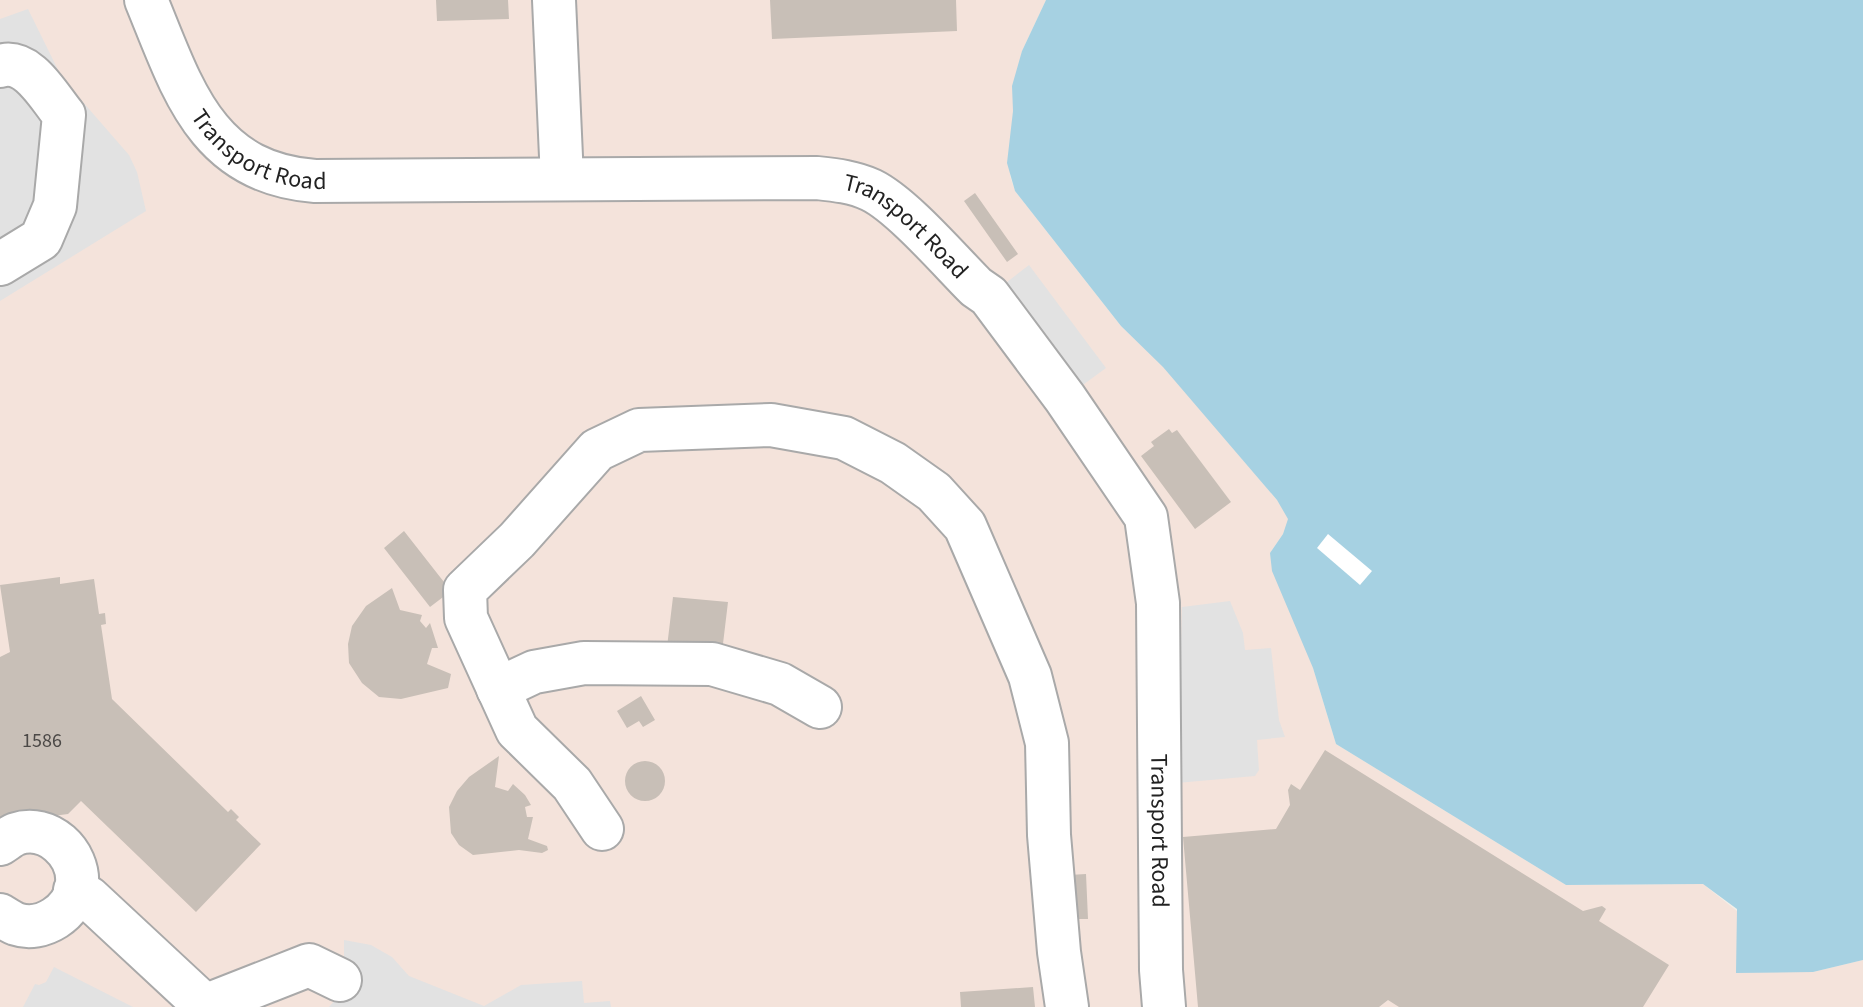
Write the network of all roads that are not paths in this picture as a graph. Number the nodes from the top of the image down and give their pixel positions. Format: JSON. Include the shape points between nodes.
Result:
{"nodes":[{"id":1,"x":146,"y":0,"type":"edge"},
{"id":2,"x":554,"y":0,"type":"edge"},
{"id":3,"x":0,"y":66,"type":"edge"},
{"id":4,"x":562,"y":179,"type":"junction"},
{"id":5,"x":0,"y":264,"type":"edge"},
{"id":6,"x":498,"y":689,"type":"junction"},
{"id":7,"x":820,"y":707,"type":"dead end"},
{"id":8,"x":602,"y":829,"type":"dead end"},
{"id":9,"x":0,"y":844,"type":"edge"},
{"id":10,"x":75,"y":890,"type":"junction"},
{"id":11,"x":0,"y":915,"type":"edge"},
{"id":12,"x":340,"y":980,"type":"dead end"},
{"id":13,"x":202,"y":1006,"type":"edge"},
{"id":14,"x":1067,"y":1007,"type":"edge"},
{"id":15,"x":1164,"y":1007,"type":"edge"}],
"edges":[{"from":1,"to":4,"type":"lane","name":"Transport Road","via":[[195,112],[224,147],[268,173],[315,181]]},
{"from":2,"to":4,"type":"lane"},
{"from":3,"to":5,"type":"lane","via":[[26,70],[64,115],[55,206],[41,239]]},
{"from":4,"to":15,"type":"lane","name":"Transport Road","via":[[817,178],[873,191],[989,296],[1065,398],[1146,517],[1153,557]]},
{"from":6,"to":7,"type":"lane","via":[[534,672],[584,663],[712,664],[780,684]]},
{"from":6,"to":8,"type":"lane","via":[[517,730],[572,784]]},
{"from":6,"to":14,"type":"lane","via":[[466,618],[465,590],[597,450],[639,430],[771,425],[844,438],[893,463],[934,492],[965,526],[1030,676],[1047,743],[1049,835]]},
{"from":9,"to":10,"type":"lane","via":[[17,834],[42,833],[60,842],[74,861]]},
{"from":10,"to":11,"type":"lane","via":[[66,910],[45,924],[19,925]]},
{"from":10,"to":13,"type":"lane"},
{"from":12,"to":13,"type":"lane","via":[[309,965]]}]}
